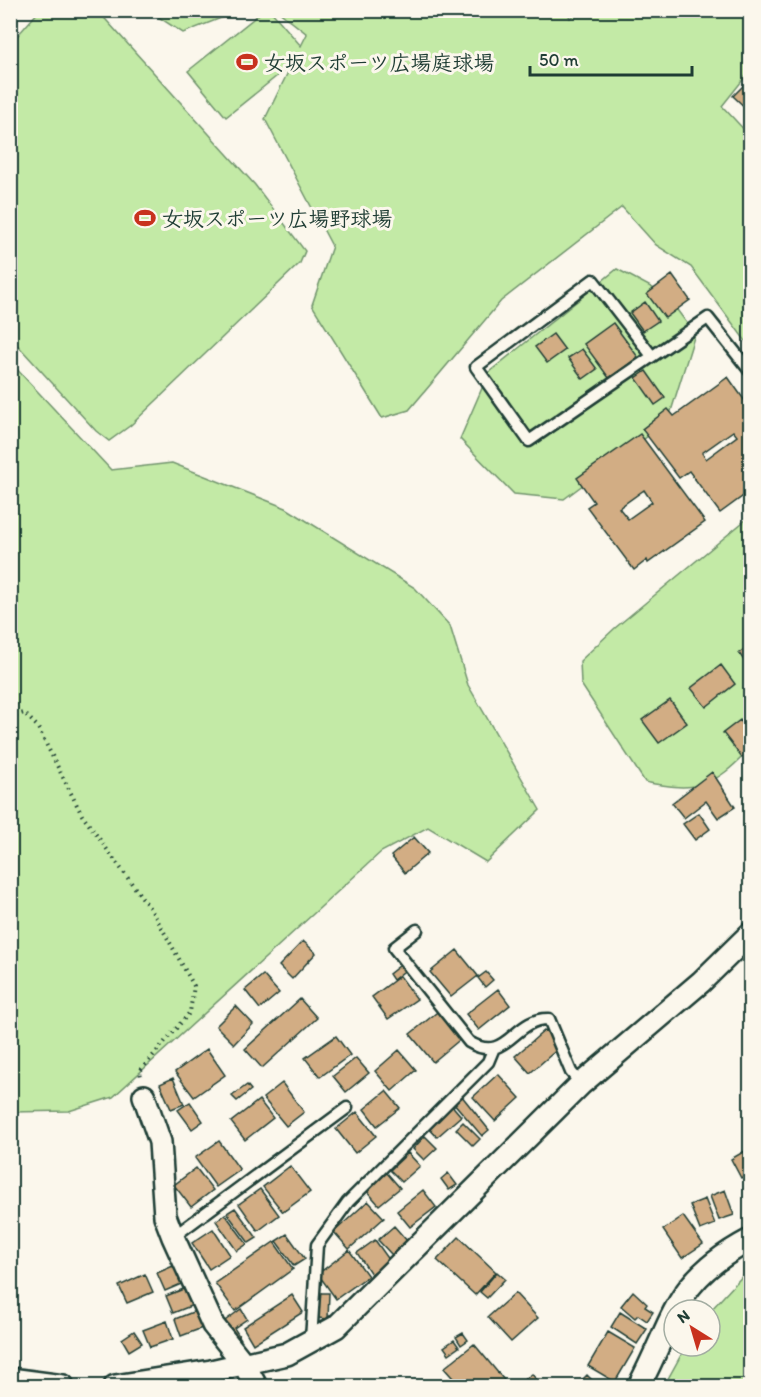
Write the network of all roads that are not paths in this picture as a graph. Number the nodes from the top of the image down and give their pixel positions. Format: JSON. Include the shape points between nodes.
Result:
{"nodes":[{"id":1,"x":652,"y":356,"type":"junction"},
{"id":2,"x":750,"y":371,"type":"edge"},
{"id":3,"x":417,"y":930,"type":"dead end"},
{"id":4,"x":748,"y":943,"type":"edge"},
{"id":5,"x":493,"y":1050,"type":"junction"},
{"id":6,"x":581,"y":1084,"type":"junction"},
{"id":7,"x":144,"y":1096,"type":"road end"},
{"id":8,"x":347,"y":1108,"type":"dead end"},
{"id":9,"x":173,"y":1238,"type":"junction"},
{"id":10,"x":750,"y":1240,"type":"edge"},
{"id":11,"x":311,"y":1341,"type":"junction"},
{"id":12,"x":244,"y":1364,"type":"junction"},
{"id":13,"x":10,"y":1379,"type":"edge"},
{"id":14,"x":63,"y":1386,"type":"edge"},
{"id":15,"x":115,"y":1386,"type":"edge"},
{"id":16,"x":256,"y":1386,"type":"edge"},
{"id":17,"x":639,"y":1386,"type":"edge"}],
"edges":[{"from":1,"to":1,"type":"lane","via":[[529,441],[476,367],[594,280]]},
{"from":1,"to":2,"type":"lane","via":[[708,318]]},
{"from":3,"to":5,"type":"lane","via":[[394,948],[469,1041],[482,1050]]},
{"from":4,"to":6,"type":"street"},
{"from":5,"to":6,"type":"lane","via":[[537,1019],[549,1019],[571,1072]]},
{"from":5,"to":11,"type":"lane","via":[[488,1062],[348,1202],[317,1245]]},
{"from":6,"to":11,"type":"street","via":[[336,1327]]},
{"from":7,"to":9,"type":"street","via":[[160,1142],[165,1216]]},
{"from":8,"to":9,"type":"lane"},
{"from":9,"to":12,"type":"street","via":[[213,1325]]},
{"from":10,"to":17,"type":"street","via":[[723,1254],[686,1290]]},
{"from":11,"to":12,"type":"street","via":[[287,1354]]},
{"from":12,"to":15,"type":"street"},
{"from":12,"to":16,"type":"street"},
{"from":13,"to":14,"type":"street"}]}
